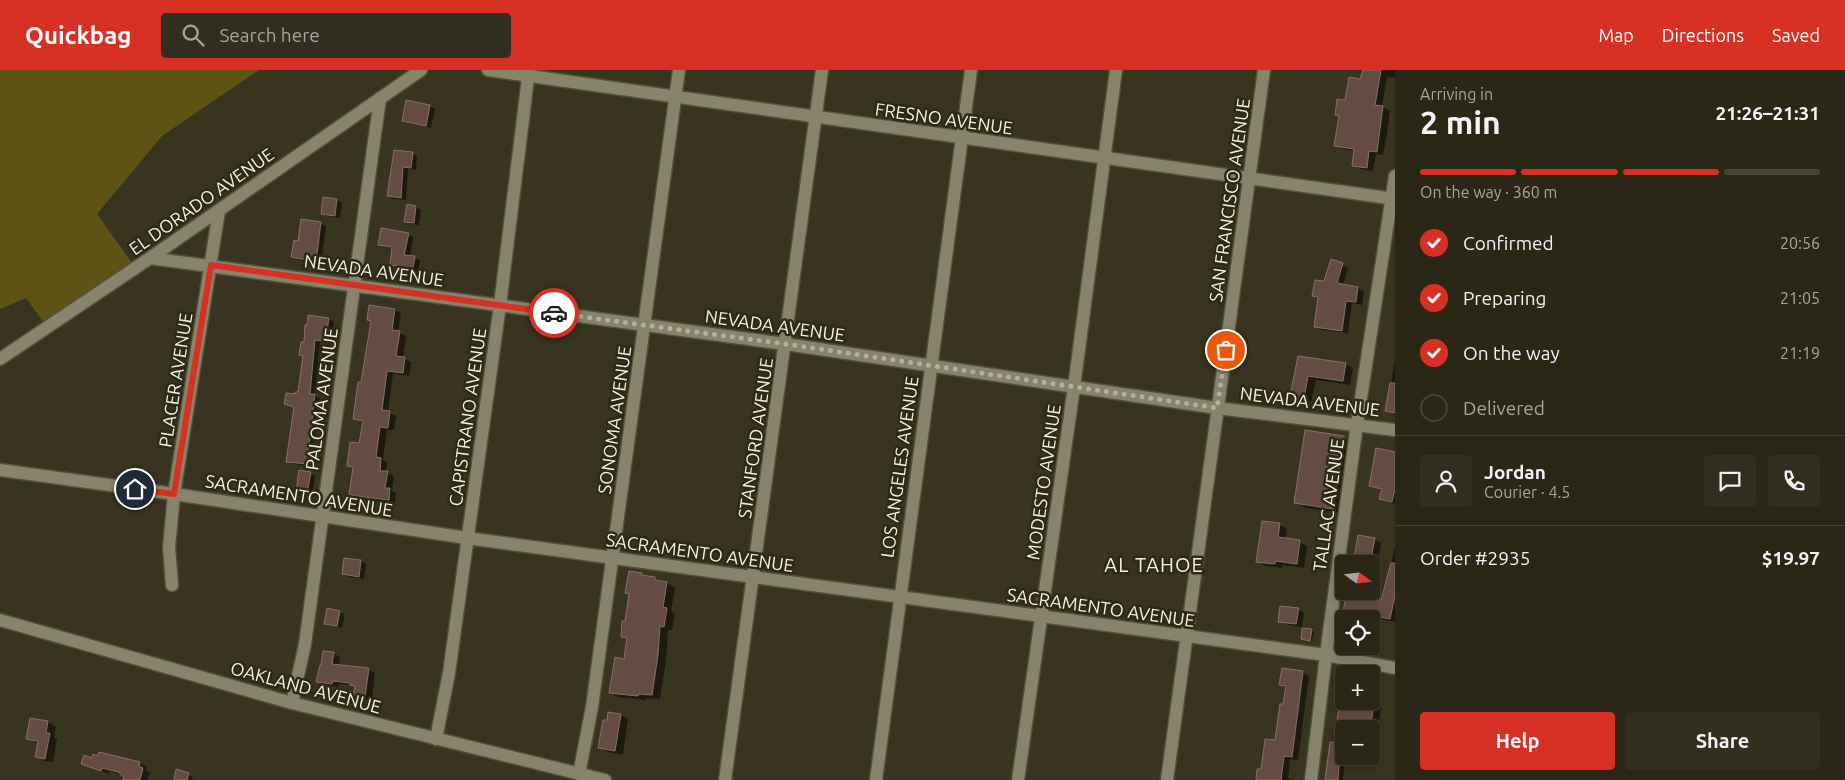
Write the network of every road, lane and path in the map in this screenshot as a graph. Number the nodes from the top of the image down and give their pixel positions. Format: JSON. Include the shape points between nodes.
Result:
{"nodes":[{"id":1,"x":421,"y":70,"type":"edge"},
{"id":2,"x":488,"y":70,"type":"edge"},
{"id":3,"x":679,"y":70,"type":"edge"},
{"id":4,"x":822,"y":70,"type":"edge"},
{"id":5,"x":971,"y":70,"type":"edge"},
{"id":6,"x":1116,"y":70,"type":"edge"},
{"id":7,"x":1264,"y":70,"type":"edge"},
{"id":8,"x":529,"y":73,"type":"edge"},
{"id":9,"x":676,"y":97,"type":"junction"},
{"id":10,"x":380,"y":98,"type":"junction"},
{"id":11,"x":815,"y":117,"type":"junction"},
{"id":12,"x":961,"y":138,"type":"junction"},
{"id":13,"x":1104,"y":158,"type":"junction"},
{"id":14,"x":1395,"y":176,"type":"edge"},
{"id":15,"x":1250,"y":178,"type":"junction"},
{"id":16,"x":1393,"y":199,"type":"edge"},
{"id":17,"x":219,"y":211,"type":"junction"},
{"id":18,"x":150,"y":258,"type":"junction"},
{"id":19,"x":211,"y":265,"type":"junction"},
{"id":20,"x":354,"y":286,"type":"junction"},
{"id":21,"x":500,"y":305,"type":"junction"},
{"id":22,"x":644,"y":326,"type":"junction"},
{"id":23,"x":786,"y":344,"type":"junction"},
{"id":24,"x":0,"y":359,"type":"edge"},
{"id":25,"x":931,"y":365,"type":"junction"},
{"id":26,"x":1074,"y":387,"type":"junction"},
{"id":27,"x":1217,"y":408,"type":"junction"},
{"id":28,"x":1357,"y":424,"type":"junction"},
{"id":29,"x":1395,"y":430,"type":"edge"},
{"id":30,"x":0,"y":470,"type":"edge"},
{"id":31,"x":174,"y":494,"type":"junction"},
{"id":32,"x":322,"y":516,"type":"junction"},
{"id":33,"x":467,"y":538,"type":"junction"},
{"id":34,"x":612,"y":557,"type":"junction"},
{"id":35,"x":753,"y":577,"type":"junction"},
{"id":36,"x":172,"y":585,"type":"dead end"},
{"id":37,"x":899,"y":596,"type":"junction"},
{"id":38,"x":1041,"y":616,"type":"junction"},
{"id":39,"x":0,"y":620,"type":"edge"},
{"id":40,"x":1186,"y":636,"type":"junction"},
{"id":41,"x":1326,"y":655,"type":"junction"},
{"id":42,"x":1395,"y":668,"type":"edge"},
{"id":43,"x":292,"y":703,"type":"junction"},
{"id":44,"x":436,"y":739,"type":"junction"},
{"id":45,"x":579,"y":774,"type":"junction"},
{"id":46,"x":605,"y":780,"type":"edge"},
{"id":47,"x":725,"y":780,"type":"edge"},
{"id":48,"x":876,"y":780,"type":"edge"},
{"id":49,"x":1018,"y":780,"type":"edge"},
{"id":50,"x":1167,"y":780,"type":"edge"},
{"id":51,"x":1311,"y":780,"type":"edge"}],
"edges":[{"from":1,"to":10,"type":"street","name":"EL DORADO AVENUE"},
{"from":2,"to":8,"type":"street","name":"FRESNO AVENUE"},
{"from":3,"to":9,"type":"street","name":"SONOMA AVENUE"},
{"from":4,"to":11,"type":"street","name":"STANFORD AVENUE"},
{"from":5,"to":12,"type":"street","name":"LOS ANGELES AVENUE"},
{"from":6,"to":13,"type":"street","name":"MODESTO AVENUE"},
{"from":7,"to":15,"type":"street","name":"SAN FRANCISCO AVENUE"},
{"from":8,"to":9,"type":"street","name":"FRESNO AVENUE"},
{"from":8,"to":21,"type":"street","name":"CAPISTRANO AVENUE"},
{"from":9,"to":11,"type":"street","name":"FRESNO AVENUE"},
{"from":9,"to":22,"type":"street","name":"SONOMA AVENUE"},
{"from":10,"to":17,"type":"street","name":"EL DORADO AVENUE"},
{"from":10,"to":20,"type":"street","name":"PALOMA AVENUE"},
{"from":11,"to":12,"type":"street","name":"FRESNO AVENUE"},
{"from":11,"to":23,"type":"street","name":"STANFORD AVENUE"},
{"from":12,"to":13,"type":"street","name":"FRESNO AVENUE"},
{"from":12,"to":25,"type":"street","name":"LOS ANGELES AVENUE"},
{"from":13,"to":15,"type":"street","name":"FRESNO AVENUE"},
{"from":13,"to":26,"type":"street","name":"MODESTO AVENUE"},
{"from":14,"to":16,"type":"street","name":"TALLAC AVENUE"},
{"from":15,"to":16,"type":"street","name":"FRESNO AVENUE"},
{"from":15,"to":27,"type":"street","name":"SAN FRANCISCO AVENUE"},
{"from":16,"to":28,"type":"street","name":"TALLAC AVENUE"},
{"from":17,"to":18,"type":"street","name":"EL DORADO AVENUE"},
{"from":17,"to":19,"type":"street","name":"PLACER AVENUE"},
{"from":18,"to":19,"type":"street","name":"NEVADA AVENUE"},
{"from":18,"to":24,"type":"street","name":"EL DORADO AVENUE"},
{"from":19,"to":20,"type":"street","name":"NEVADA AVENUE"},
{"from":19,"to":31,"type":"street","name":"PLACER AVENUE"},
{"from":20,"to":21,"type":"street","name":"NEVADA AVENUE"},
{"from":20,"to":32,"type":"street","name":"PALOMA AVENUE"},
{"from":21,"to":22,"type":"street","name":"NEVADA AVENUE"},
{"from":21,"to":33,"type":"street","name":"CAPISTRANO AVENUE"},
{"from":22,"to":23,"type":"street","name":"NEVADA AVENUE"},
{"from":22,"to":34,"type":"street","name":"SONOMA AVENUE"},
{"from":23,"to":25,"type":"street","name":"NEVADA AVENUE"},
{"from":23,"to":35,"type":"street","name":"STANFORD AVENUE"},
{"from":25,"to":26,"type":"street","name":"NEVADA AVENUE"},
{"from":25,"to":37,"type":"street","name":"LOS ANGELES AVENUE"},
{"from":26,"to":27,"type":"street","name":"NEVADA AVENUE"},
{"from":26,"to":38,"type":"street","name":"MODESTO AVENUE"},
{"from":27,"to":28,"type":"street","name":"NEVADA AVENUE"},
{"from":27,"to":40,"type":"street","name":"SAN FRANCISCO AVENUE"},
{"from":28,"to":29,"type":"street","name":"NEVADA AVENUE"},
{"from":28,"to":41,"type":"street","name":"TALLAC AVENUE"},
{"from":30,"to":31,"type":"street","name":"SACRAMENTO AVENUE"},
{"from":31,"to":32,"type":"street","name":"SACRAMENTO AVENUE"},
{"from":31,"to":36,"type":"street","name":"PLACER AVENUE","via":[[170,547]]},
{"from":32,"to":33,"type":"street","name":"SACRAMENTO AVENUE"},
{"from":32,"to":43,"type":"street","name":"PALOMA AVENUE","via":[[305,644]]},
{"from":33,"to":34,"type":"street","name":"SACRAMENTO AVENUE"},
{"from":33,"to":44,"type":"street","name":"CAPISTRANO AVENUE","via":[[449,673]]},
{"from":34,"to":35,"type":"street","name":"SACRAMENTO AVENUE"},
{"from":34,"to":45,"type":"street","name":"SONOMA AVENUE","via":[[592,707]]},
{"from":35,"to":37,"type":"street","name":"SACRAMENTO AVENUE"},
{"from":35,"to":47,"type":"street","name":"STANFORD AVENUE"},
{"from":37,"to":38,"type":"street","name":"SACRAMENTO AVENUE"},
{"from":37,"to":48,"type":"street","name":"LOS ANGELES AVENUE"},
{"from":38,"to":40,"type":"street","name":"SACRAMENTO AVENUE"},
{"from":38,"to":49,"type":"street","name":"MODESTO AVENUE"},
{"from":39,"to":43,"type":"street","name":"OAKLAND AVENUE"},
{"from":40,"to":41,"type":"street","name":"SACRAMENTO AVENUE"},
{"from":40,"to":50,"type":"street","name":"SAN FRANCISCO AVENUE"},
{"from":41,"to":42,"type":"street","name":"SACRAMENTO AVENUE"},
{"from":41,"to":51,"type":"street","name":"TALLAC AVENUE"},
{"from":43,"to":44,"type":"street","name":"OAKLAND AVENUE"},
{"from":44,"to":45,"type":"street","name":"OAKLAND AVENUE"},
{"from":45,"to":46,"type":"street","name":"OAKLAND AVENUE"}]}
